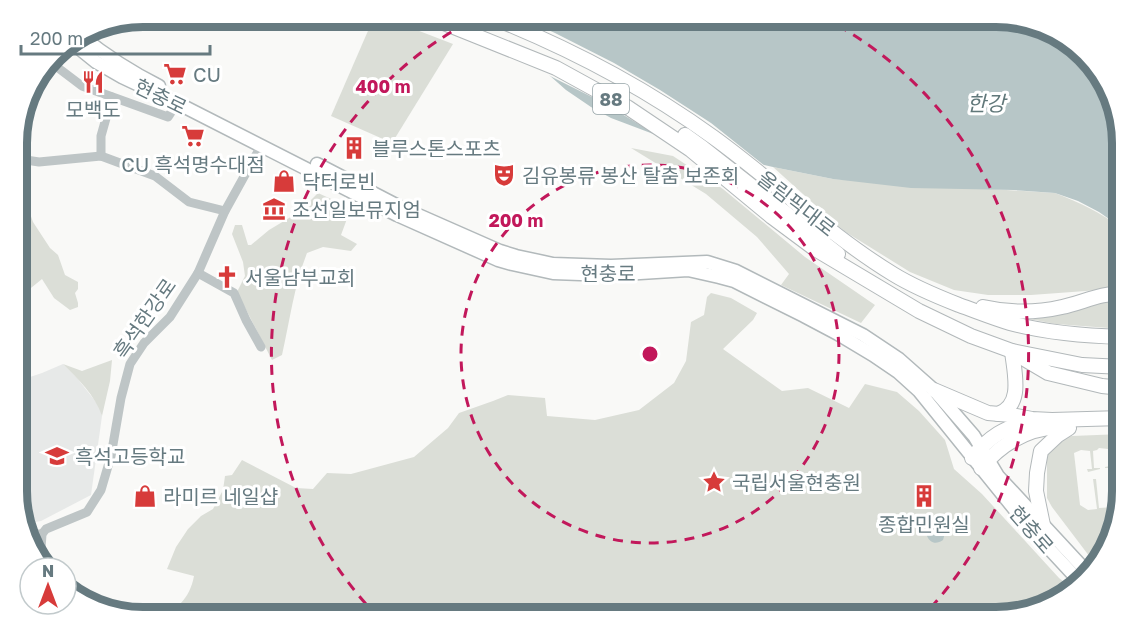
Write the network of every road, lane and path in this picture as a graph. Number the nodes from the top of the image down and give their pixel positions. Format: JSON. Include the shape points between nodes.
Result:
{"nodes":[{"id":1,"x":456,"y":27,"type":"edge"},
{"id":2,"x":480,"y":27,"type":"edge"},
{"id":3,"x":516,"y":27,"type":"edge"},
{"id":4,"x":88,"y":42,"type":"edge"},
{"id":5,"x":78,"y":48,"type":"edge"},
{"id":6,"x":56,"y":67,"type":"edge"},
{"id":7,"x":112,"y":97,"type":"junction"},
{"id":8,"x":177,"y":103,"type":"junction"},
{"id":9,"x":261,"y":146,"type":"junction"},
{"id":10,"x":101,"y":156,"type":"junction"},
{"id":11,"x":27,"y":160,"type":"edge"},
{"id":12,"x":780,"y":208,"type":"junction"},
{"id":13,"x":225,"y":211,"type":"junction"},
{"id":14,"x":198,"y":273,"type":"junction"},
{"id":15,"x":1112,"y":295,"type":"edge"},
{"id":16,"x":934,"y":296,"type":"junction"},
{"id":17,"x":1112,"y":337,"type":"edge"},
{"id":18,"x":261,"y":347,"type":"dead end"},
{"id":19,"x":1012,"y":351,"type":"junction"},
{"id":20,"x":1082,"y":365,"type":"junction"},
{"id":21,"x":1112,"y":366,"type":"edge"},
{"id":22,"x":1112,"y":370,"type":"edge"},
{"id":23,"x":1112,"y":387,"type":"edge"},
{"id":24,"x":934,"y":390,"type":"junction"},
{"id":25,"x":998,"y":414,"type":"junction"},
{"id":26,"x":1112,"y":418,"type":"edge"},
{"id":27,"x":1032,"y":419,"type":"junction"},
{"id":28,"x":1072,"y":426,"type":"junction"},
{"id":29,"x":1112,"y":426,"type":"edge"},
{"id":30,"x":981,"y":458,"type":"junction"},
{"id":31,"x":1043,"y":525,"type":"junction"},
{"id":32,"x":44,"y":531,"type":"junction"},
{"id":33,"x":35,"y":533,"type":"edge"},
{"id":34,"x":42,"y":547,"type":"edge"},
{"id":35,"x":1083,"y":568,"type":"edge"},
{"id":36,"x":1074,"y":576,"type":"edge"}],
"edges":[{"from":1,"to":12,"type":"highway","name":"올림픽대로","number":"88","via":[[556,68],[627,107]]},
{"from":2,"to":12,"type":"highway","name":"올림픽대로","number":"88","via":[[546,55],[654,114]]},
{"from":3,"to":12,"type":"highway","name":"올림픽대로","number":"88","via":[[650,95],[712,136]]},
{"from":4,"to":24,"type":"main road","name":"현충로","via":[[125,68],[188,101],[400,207],[500,251],[553,264],[707,262],[736,271],[862,335],[899,359]]},
{"from":5,"to":8,"type":"main road","name":"현충로","via":[[122,78]]},
{"from":6,"to":7,"type":"street","via":[[82,86]]},
{"from":7,"to":8,"type":"street","via":[[168,117]]},
{"from":7,"to":10,"type":"street","via":[[101,136]]},
{"from":8,"to":9,"type":"main road","name":"현충로"},
{"from":9,"to":13,"type":"street","name":"흑석한강로"},
{"from":9,"to":30,"type":"main road","name":"현충로","via":[[397,215],[512,264],[553,273],[608,275],[688,270],[734,281],[873,354],[928,400]]},
{"from":10,"to":11,"type":"street"},
{"from":10,"to":13,"type":"street","via":[[155,176],[189,202]]},
{"from":12,"to":16,"type":"highway","name":"올림픽대로","number":"88","via":[[847,242],[894,275]]},
{"from":12,"to":19,"type":"highway","name":"올림픽대로","number":"88","via":[[815,249],[919,311]]},
{"from":13,"to":14,"type":"street","name":"흑석한강로"},
{"from":14,"to":18,"type":"street","via":[[234,293]]},
{"from":14,"to":32,"type":"street","name":"흑석한강로","via":[[170,316],[130,364],[101,490],[87,512]]},
{"from":15,"to":16,"type":"highway","via":[[1027,312]]},
{"from":16,"to":17,"type":"highway","name":"올림픽대로","number":"88","via":[[1012,323]]},
{"from":19,"to":20,"type":"highway","name":"올림픽대로","number":"88"},
{"from":19,"to":23,"type":"highway","via":[[1048,373]]},
{"from":19,"to":25,"type":"highway","via":[[1016,388],[1009,408]]},
{"from":20,"to":21,"type":"highway","name":"올림픽대로","number":"88"},
{"from":20,"to":22,"type":"highway","name":"올림픽대로","number":"88"},
{"from":24,"to":25,"type":"highway"},
{"from":24,"to":30,"type":"main road","name":"현충로"},
{"from":25,"to":27,"type":"highway"},
{"from":26,"to":27,"type":"highway"},
{"from":27,"to":30,"type":"highway","via":[[989,439]]},
{"from":28,"to":29,"type":"highway"},
{"from":28,"to":30,"type":"highway","via":[[1019,436]]},
{"from":28,"to":31,"type":"highway","via":[[1041,451],[1036,492]]},
{"from":30,"to":31,"type":"main road","name":"현충로"},
{"from":30,"to":36,"type":"main road","name":"현충로","via":[[1042,543]]},
{"from":31,"to":35,"type":"main road","name":"현충로"},
{"from":32,"to":33,"type":"street"},
{"from":32,"to":34,"type":"street"}]}
